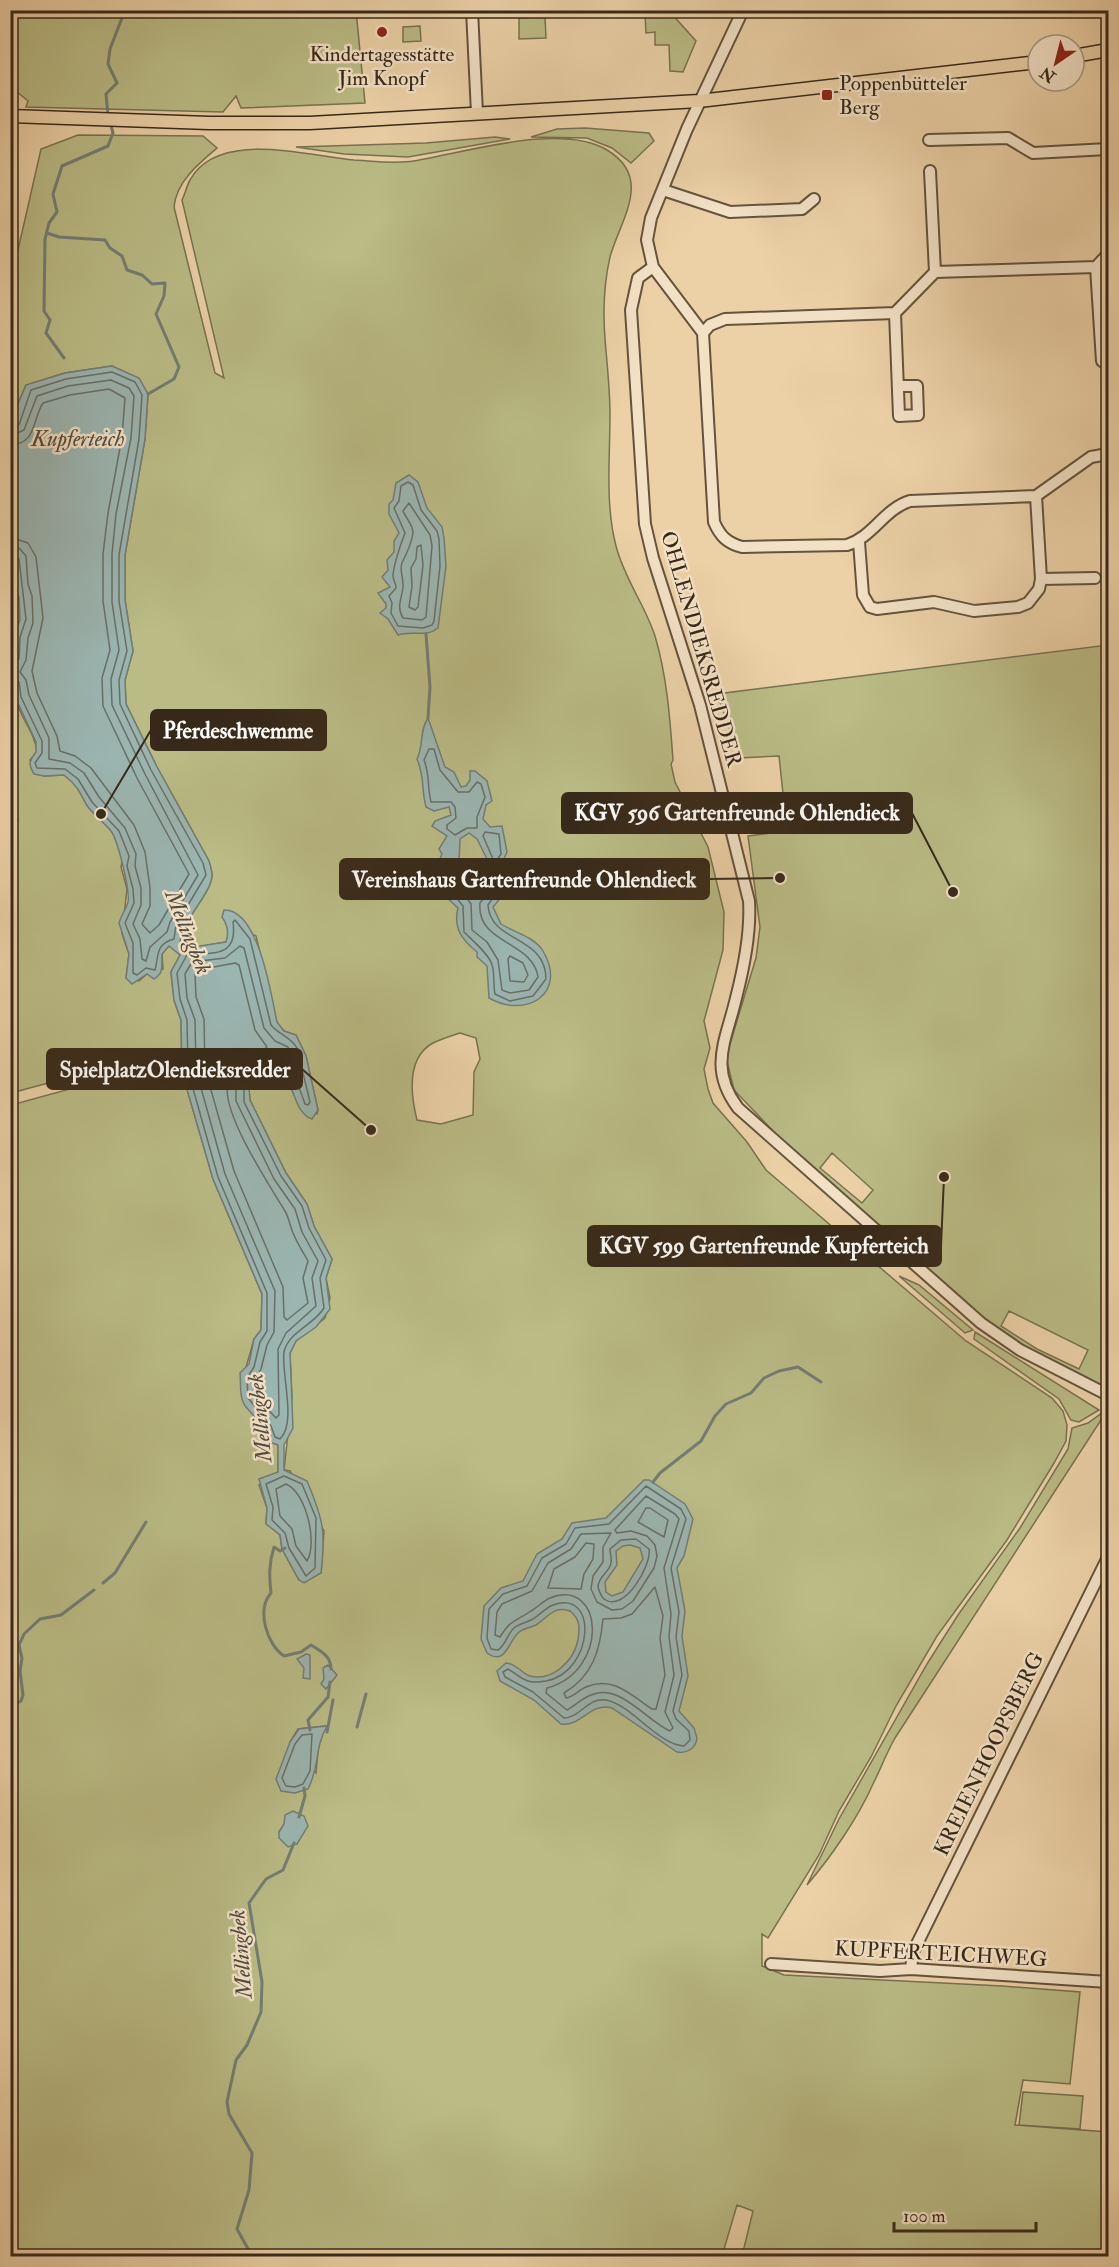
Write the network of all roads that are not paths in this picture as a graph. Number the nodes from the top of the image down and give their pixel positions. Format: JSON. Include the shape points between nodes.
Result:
{"nodes":[{"id":1,"x":472,"y":10,"type":"edge"},
{"id":2,"x":743,"y":10,"type":"edge"},
{"id":3,"x":1108,"y":50,"type":"edge"},
{"id":4,"x":1086,"y":54,"type":"edge"},
{"id":5,"x":1026,"y":63,"type":"edge"},
{"id":6,"x":699,"y":101,"type":"junction"},
{"id":7,"x":477,"y":113,"type":"junction"},
{"id":8,"x":10,"y":116,"type":"edge"},
{"id":9,"x":929,"y":140,"type":"dead end"},
{"id":10,"x":1108,"y":149,"type":"edge"},
{"id":11,"x":930,"y":171,"type":"dead end"},
{"id":12,"x":663,"y":190,"type":"junction"},
{"id":13,"x":814,"y":199,"type":"dead end"},
{"id":14,"x":1108,"y":254,"type":"edge"},
{"id":15,"x":653,"y":267,"type":"junction"},
{"id":16,"x":1096,"y":267,"type":"junction"},
{"id":17,"x":935,"y":272,"type":"junction"},
{"id":18,"x":895,"y":313,"type":"junction"},
{"id":19,"x":703,"y":333,"type":"junction"},
{"id":20,"x":1104,"y":338,"type":"edge"},
{"id":21,"x":1108,"y":365,"type":"edge"},
{"id":22,"x":898,"y":386,"type":"dead end"},
{"id":23,"x":1108,"y":454,"type":"edge"},
{"id":24,"x":1036,"y":496,"type":"junction"},
{"id":25,"x":859,"y":542,"type":"junction"},
{"id":26,"x":1095,"y":578,"type":"dead end"},
{"id":27,"x":1041,"y":579,"type":"junction"},
{"id":28,"x":1108,"y":1395,"type":"edge"},
{"id":29,"x":1108,"y":1557,"type":"edge"},
{"id":30,"x":771,"y":1964,"type":"dead end"},
{"id":31,"x":911,"y":1969,"type":"junction"},
{"id":32,"x":1108,"y":1982,"type":"edge"}],
"edges":[{"from":1,"to":7,"type":"street"},
{"from":2,"to":6,"type":"street"},
{"from":3,"to":4,"type":"main road"},
{"from":5,"to":6,"type":"main road"},
{"from":6,"to":7,"type":"main road"},
{"from":6,"to":12,"type":"street"},
{"from":7,"to":8,"type":"main road","via":[[310,123]]},
{"from":9,"to":10,"type":"street","via":[[1008,138],[1033,153]]},
{"from":11,"to":17,"type":"street"},
{"from":12,"to":13,"type":"street","via":[[730,212],[802,209]]},
{"from":12,"to":15,"type":"street","via":[[649,227],[648,254]]},
{"from":14,"to":16,"type":"street"},
{"from":15,"to":19,"type":"street"},
{"from":15,"to":28,"type":"street","name":"OHLENDIEKSREDDER","via":[[638,278],[631,310],[645,524],[700,705],[749,901],[742,970],[721,1056],[724,1084],[738,1108],[981,1323],[1020,1350]]},
{"from":16,"to":17,"type":"street"},
{"from":16,"to":20,"type":"street"},
{"from":17,"to":18,"type":"street"},
{"from":18,"to":19,"type":"street","via":[[725,319]]},
{"from":18,"to":22,"type":"street"},
{"from":19,"to":25,"type":"street","via":[[714,522],[718,532],[742,547]]},
{"from":20,"to":21,"type":"street","via":[[1102,361]]},
{"from":23,"to":24,"type":"street","via":[[1091,457]]},
{"from":24,"to":25,"type":"street","via":[[910,501],[897,505]]},
{"from":24,"to":27,"type":"street"},
{"from":25,"to":27,"type":"street","via":[[863,595],[870,607],[877,609],[934,602],[974,611],[1018,607],[1034,598]]},
{"from":26,"to":27,"type":"street"},
{"from":29,"to":31,"type":"street","name":"KREIENHOOPSBERG","via":[[913,1952]]},
{"from":30,"to":31,"type":"street","name":"KUPFERTEICHWEG","via":[[880,1971]]},
{"from":31,"to":32,"type":"street","name":"KUPFERTEICHWEG"}]}
